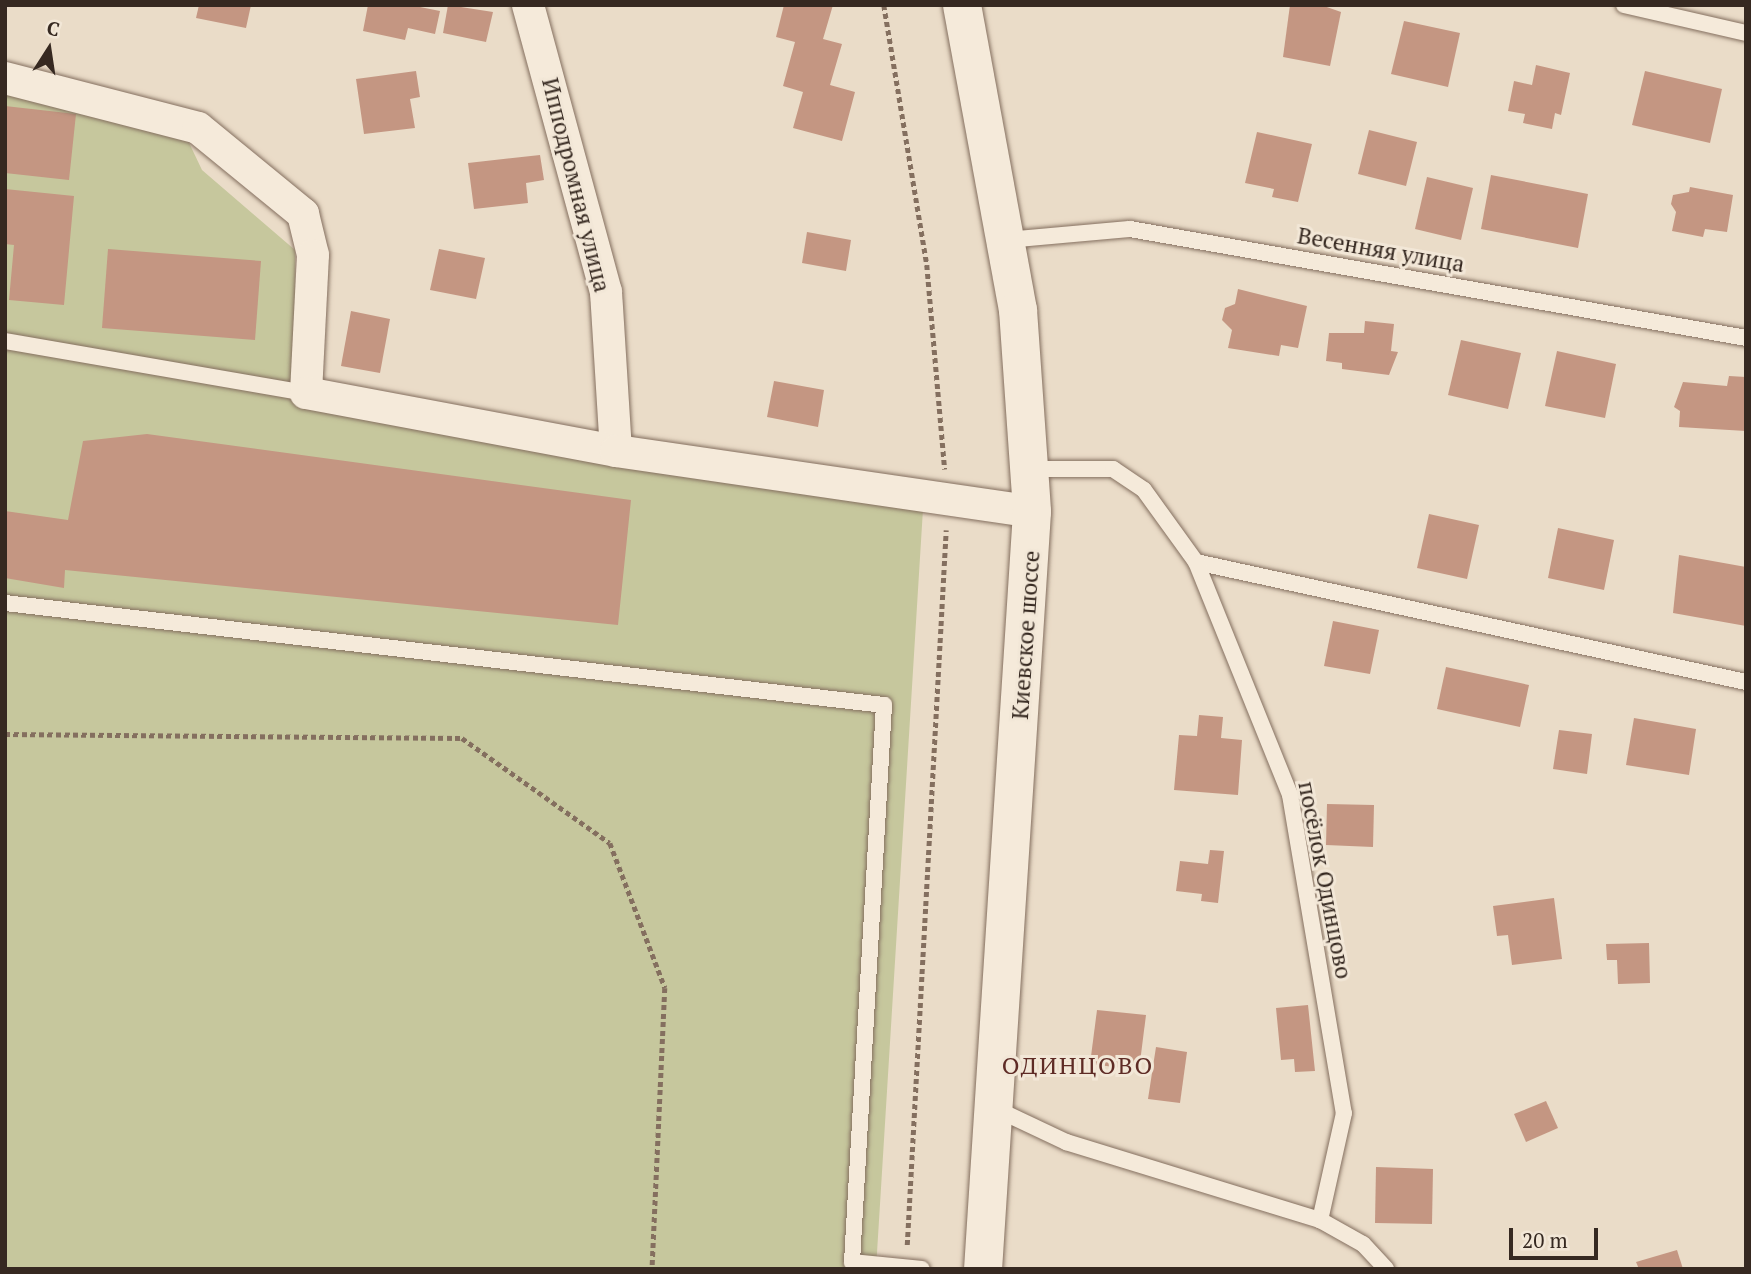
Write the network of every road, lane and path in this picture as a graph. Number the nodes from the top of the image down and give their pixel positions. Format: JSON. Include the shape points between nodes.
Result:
{"nodes":[{"id":1,"x":528,"y":5,"type":"edge"},
{"id":2,"x":884,"y":5,"type":"edge"},
{"id":3,"x":962,"y":5,"type":"edge"},
{"id":4,"x":1625,"y":5,"type":"edge"},
{"id":5,"x":1746,"y":33,"type":"edge"},
{"id":6,"x":5,"y":78,"type":"edge"},
{"id":7,"x":1006,"y":240,"type":"junction"},
{"id":8,"x":1746,"y":338,"type":"edge"},
{"id":9,"x":5,"y":341,"type":"edge"},
{"id":10,"x":306,"y":393,"type":"junction"},
{"id":11,"x":616,"y":451,"type":"junction"},
{"id":12,"x":1029,"y":469,"type":"junction"},
{"id":13,"x":947,"y":500,"type":"junction"},
{"id":14,"x":1032,"y":512,"type":"junction"},
{"id":15,"x":1196,"y":562,"type":"junction"},
{"id":16,"x":5,"y":603,"type":"edge"},
{"id":17,"x":1746,"y":682,"type":"edge"},
{"id":18,"x":5,"y":734,"type":"edge"},
{"id":19,"x":992,"y":1107,"type":"junction"},
{"id":20,"x":1320,"y":1220,"type":"junction"},
{"id":21,"x":905,"y":1268,"type":"edge"},
{"id":22,"x":652,"y":1269,"type":"edge"},
{"id":23,"x":922,"y":1269,"type":"edge"},
{"id":24,"x":983,"y":1269,"type":"edge"},
{"id":25,"x":1386,"y":1269,"type":"edge"}],
"edges":[{"from":1,"to":11,"type":"street","name":"Ипподромная улица","via":[[606,292]]},
{"from":2,"to":13,"type":"path","via":[[927,265]]},
{"from":3,"to":7,"type":"main road","name":"Киевское шоссе"},
{"from":4,"to":5,"type":"lane"},
{"from":6,"to":10,"type":"street","via":[[198,128],[303,214],[313,255]]},
{"from":7,"to":8,"type":"lane","name":"Весенняя улица","via":[[1130,229]]},
{"from":7,"to":12,"type":"main road","name":"Киевское шоссе","via":[[1018,310]]},
{"from":9,"to":10,"type":"lane"},
{"from":10,"to":11,"type":"street"},
{"from":11,"to":13,"type":"street"},
{"from":12,"to":14,"type":"main road","name":"Киевское шоссе"},
{"from":12,"to":15,"type":"lane","name":"посёлок Одинцово","via":[[1113,469],[1144,490]]},
{"from":13,"to":14,"type":"street"},
{"from":13,"to":21,"type":"path"},
{"from":14,"to":19,"type":"main road","name":"Киевское шоссе"},
{"from":15,"to":17,"type":"lane"},
{"from":15,"to":20,"type":"lane","name":"посёлок Одинцово","via":[[1290,795],[1344,1114]]},
{"from":16,"to":21,"type":"lane","via":[[884,705],[852,1262]]},
{"from":18,"to":22,"type":"path","via":[[462,738],[610,843],[665,988]]},
{"from":19,"to":20,"type":"lane","via":[[1066,1142]]},
{"from":19,"to":24,"type":"main road","name":"Киевское шоссе"},
{"from":20,"to":25,"type":"lane","via":[[1363,1244]]},
{"from":21,"to":23,"type":"lane"}]}
